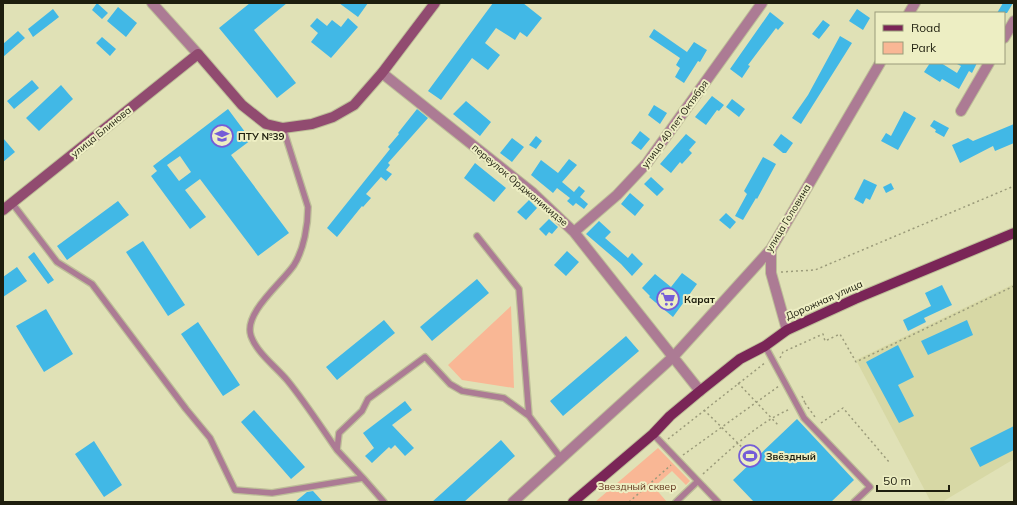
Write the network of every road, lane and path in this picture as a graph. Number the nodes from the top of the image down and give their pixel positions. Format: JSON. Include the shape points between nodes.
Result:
{"nodes":[{"id":1,"x":152,"y":3,"type":"edge"},
{"id":2,"x":435,"y":3,"type":"edge"},
{"id":3,"x":762,"y":3,"type":"edge"},
{"id":4,"x":915,"y":3,"type":"edge"},
{"id":5,"x":910,"y":12,"type":"edge"},
{"id":6,"x":1014,"y":21,"type":"edge"},
{"id":7,"x":1005,"y":36,"type":"edge"},
{"id":8,"x":198,"y":54,"type":"junction"},
{"id":9,"x":879,"y":64,"type":"edge"},
{"id":10,"x":989,"y":64,"type":"edge"},
{"id":11,"x":382,"y":73,"type":"junction"},
{"id":12,"x":961,"y":111,"type":"dead end"},
{"id":13,"x":283,"y":128,"type":"junction"},
{"id":14,"x":1014,"y":186,"type":"edge"},
{"id":15,"x":12,"y":203,"type":"junction"},
{"id":16,"x":3,"y":210,"type":"edge"},
{"id":17,"x":574,"y":232,"type":"junction"},
{"id":18,"x":1014,"y":233,"type":"edge"},
{"id":19,"x":477,"y":236,"type":"dead end"},
{"id":20,"x":771,"y":249,"type":"junction"},
{"id":21,"x":771,"y":273,"type":"junction"},
{"id":22,"x":1014,"y":286,"type":"edge"},
{"id":23,"x":787,"y":330,"type":"junction"},
{"id":24,"x":766,"y":346,"type":"junction"},
{"id":25,"x":674,"y":356,"type":"junction"},
{"id":26,"x":773,"y":359,"type":"junction"},
{"id":27,"x":785,"y":382,"type":"junction"},
{"id":28,"x":738,"y":383,"type":"junction"},
{"id":29,"x":798,"y":390,"type":"dead end"},
{"id":30,"x":700,"y":391,"type":"junction"},
{"id":31,"x":755,"y":402,"type":"junction"},
{"id":32,"x":806,"y":403,"type":"junction"},
{"id":33,"x":798,"y":406,"type":"junction"},
{"id":34,"x":704,"y":410,"type":"junction"},
{"id":35,"x":529,"y":416,"type":"junction"},
{"id":36,"x":771,"y":418,"type":"junction"},
{"id":37,"x":816,"y":419,"type":"dead end"},
{"id":38,"x":819,"y":424,"type":"dead end"},
{"id":39,"x":721,"y":426,"type":"junction"},
{"id":40,"x":779,"y":426,"type":"dead end"},
{"id":41,"x":653,"y":434,"type":"junction"},
{"id":42,"x":738,"y":443,"type":"junction"},
{"id":43,"x":662,"y":444,"type":"junction"},
{"id":44,"x":337,"y":450,"type":"junction"},
{"id":45,"x":748,"y":453,"type":"dead end"},
{"id":46,"x":560,"y":458,"type":"junction"},
{"id":47,"x":677,"y":459,"type":"junction"},
{"id":48,"x":889,"y":462,"type":"dead end"},
{"id":49,"x":363,"y":478,"type":"junction"},
{"id":50,"x":699,"y":479,"type":"junction"},
{"id":51,"x":384,"y":502,"type":"edge"},
{"id":52,"x":513,"y":502,"type":"edge"},
{"id":53,"x":574,"y":502,"type":"edge"},
{"id":54,"x":629,"y":502,"type":"edge"},
{"id":55,"x":676,"y":502,"type":"edge"},
{"id":56,"x":718,"y":502,"type":"edge"},
{"id":57,"x":854,"y":502,"type":"edge"}],
"edges":[{"from":1,"to":8,"type":"street"},
{"from":2,"to":11,"type":"main road"},
{"from":3,"to":17,"type":"street","name":"улица 40 лет Октября","via":[[648,163],[617,195]]},
{"from":4,"to":5,"type":"street"},
{"from":6,"to":7,"type":"street"},
{"from":8,"to":13,"type":"main road","via":[[254,116],[266,124]]},
{"from":8,"to":15,"type":"main road","name":"улица Блинова"},
{"from":9,"to":20,"type":"street","name":"улица Головина"},
{"from":10,"to":12,"type":"street"},
{"from":11,"to":13,"type":"main road","via":[[354,105],[333,117],[312,124]]},
{"from":11,"to":17,"type":"street","name":"переулок Орджоникидзе","via":[[533,193]]},
{"from":13,"to":44,"type":"lane","via":[[308,207],[308,220],[294,265],[254,312],[250,335],[257,347],[288,381]]},
{"from":14,"to":21,"type":"path","via":[[815,270]]},
{"from":15,"to":16,"type":"main road","name":"улица Блинова"},
{"from":15,"to":49,"type":"lane","via":[[57,262],[92,284],[210,438],[235,490],[272,493]]},
{"from":17,"to":25,"type":"street","name":"переулок Орджоникидзе"},
{"from":18,"to":23,"type":"main road","name":"Дорожная улица"},
{"from":19,"to":35,"type":"lane","via":[[519,289]]},
{"from":20,"to":21,"type":"street"},
{"from":20,"to":25,"type":"street","name":"улица Головина"},
{"from":21,"to":23,"type":"street"},
{"from":22,"to":26,"type":"path","via":[[856,362],[840,334],[825,341],[823,334],[782,352],[780,358]]},
{"from":23,"to":24,"type":"main road","name":"Дорожная улица"},
{"from":24,"to":26,"type":"lane"},
{"from":24,"to":30,"type":"main road","name":"Дорожная улица","via":[[740,359]]},
{"from":25,"to":30,"type":"street","name":"переулок Орджоникидзе"},
{"from":25,"to":46,"type":"street","name":"улица Головина"},
{"from":26,"to":27,"type":"lane"},
{"from":26,"to":28,"type":"path","via":[[764,362]]},
{"from":27,"to":31,"type":"path"},
{"from":27,"to":33,"type":"lane"},
{"from":28,"to":31,"type":"path"},
{"from":28,"to":34,"type":"path"},
{"from":29,"to":32,"type":"path"},
{"from":30,"to":41,"type":"main road","name":"Дорожная улица"},
{"from":31,"to":36,"type":"path"},
{"from":31,"to":39,"type":"path"},
{"from":32,"to":33,"type":"path"},
{"from":32,"to":37,"type":"path"},
{"from":33,"to":36,"type":"path"},
{"from":33,"to":57,"type":"lane","via":[[804,418],[870,487]]},
{"from":34,"to":39,"type":"path"},
{"from":34,"to":43,"type":"path"},
{"from":35,"to":44,"type":"lane","via":[[504,398],[462,391],[450,384],[425,357],[368,399],[362,411],[339,433]]},
{"from":35,"to":46,"type":"lane"},
{"from":36,"to":40,"type":"path"},
{"from":36,"to":42,"type":"path"},
{"from":38,"to":48,"type":"path","via":[[843,408]]},
{"from":39,"to":42,"type":"path"},
{"from":39,"to":47,"type":"path"},
{"from":41,"to":43,"type":"lane"},
{"from":41,"to":53,"type":"main road","name":"Дорожная улица"},
{"from":42,"to":45,"type":"path"},
{"from":42,"to":50,"type":"path"},
{"from":43,"to":47,"type":"lane"},
{"from":44,"to":49,"type":"lane"},
{"from":46,"to":52,"type":"street","name":"улица Головина"},
{"from":47,"to":50,"type":"lane"},
{"from":47,"to":54,"type":"path"},
{"from":49,"to":51,"type":"lane"},
{"from":50,"to":55,"type":"lane"},
{"from":50,"to":56,"type":"lane"}]}
